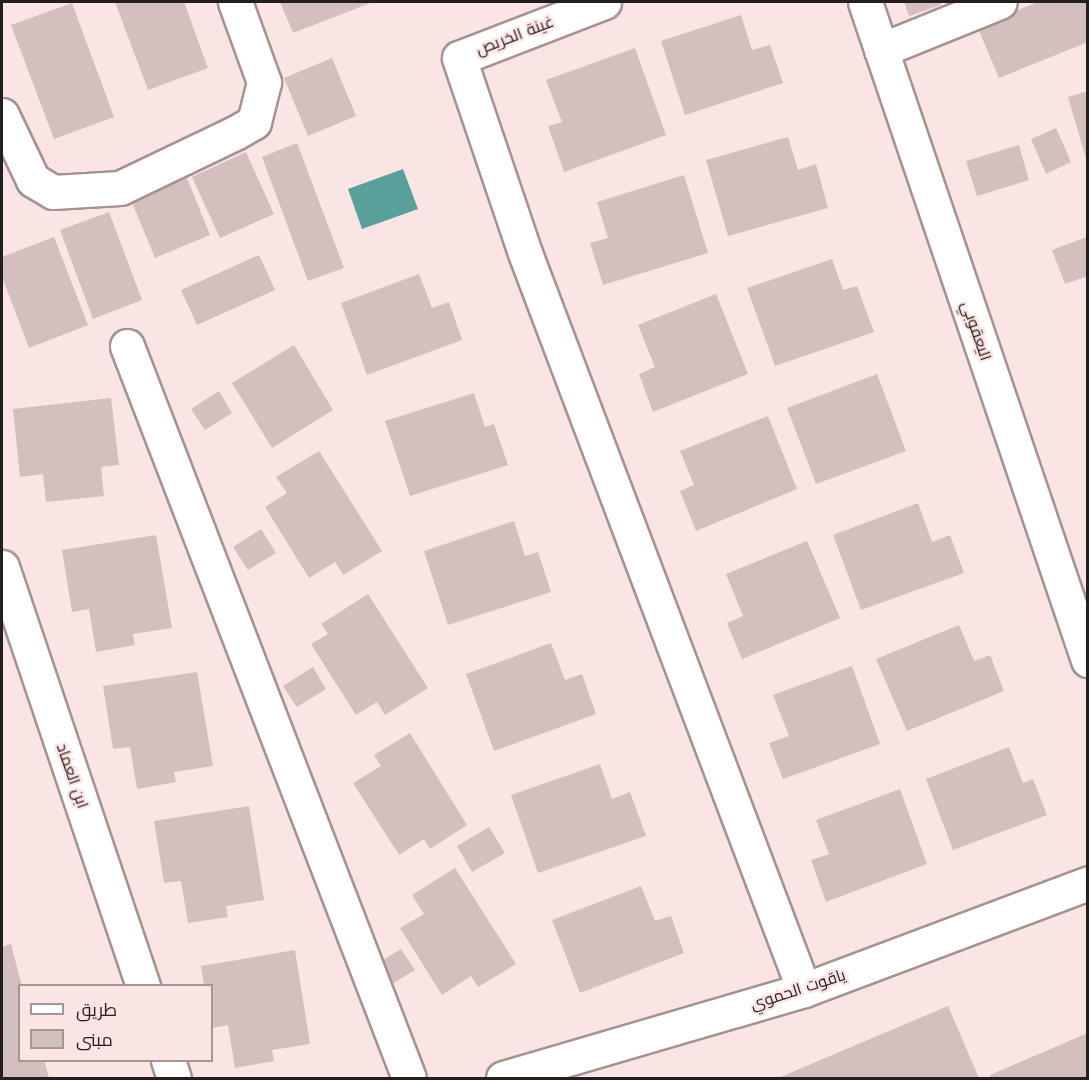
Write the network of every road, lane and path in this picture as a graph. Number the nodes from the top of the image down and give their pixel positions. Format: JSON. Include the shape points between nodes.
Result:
{"nodes":[{"id":1,"x":235,"y":2,"type":"edge"},
{"id":2,"x":604,"y":2,"type":"edge"},
{"id":3,"x":864,"y":2,"type":"edge"},
{"id":4,"x":1000,"y":2,"type":"edge"},
{"id":5,"x":881,"y":50,"type":"junction"},
{"id":6,"x":2,"y":115,"type":"edge"},
{"id":7,"x":127,"y":346,"type":"dead end"},
{"id":8,"x":2,"y":567,"type":"edge"},
{"id":9,"x":1086,"y":652,"type":"edge"},
{"id":10,"x":1088,"y":883,"type":"edge"},
{"id":11,"x":141,"y":984,"type":"edge"},
{"id":12,"x":804,"y":990,"type":"junction"},
{"id":13,"x":169,"y":1062,"type":"edge"},
{"id":14,"x":174,"y":1078,"type":"edge"},
{"id":15,"x":409,"y":1078,"type":"edge"},
{"id":16,"x":503,"y":1078,"type":"edge"}],
"edges":[{"from":1,"to":6,"type":"street","via":[[264,82],[254,123],[235,133],[120,188],[63,193],[33,180]]},
{"from":2,"to":12,"type":"street","name":"غينة الخريص","via":[[459,58],[525,253]]},
{"from":3,"to":5,"type":"street","name":"اليعقوبي"},
{"from":4,"to":5,"type":"street"},
{"from":5,"to":9,"type":"street","name":"اليعقوبي"},
{"from":7,"to":15,"type":"street"},
{"from":8,"to":11,"type":"street","name":"ابن العماد"},
{"from":10,"to":12,"type":"street","name":"ياقوت الحموي"},
{"from":12,"to":16,"type":"street","name":"ياقوت الحموي"},
{"from":13,"to":14,"type":"street"}]}
